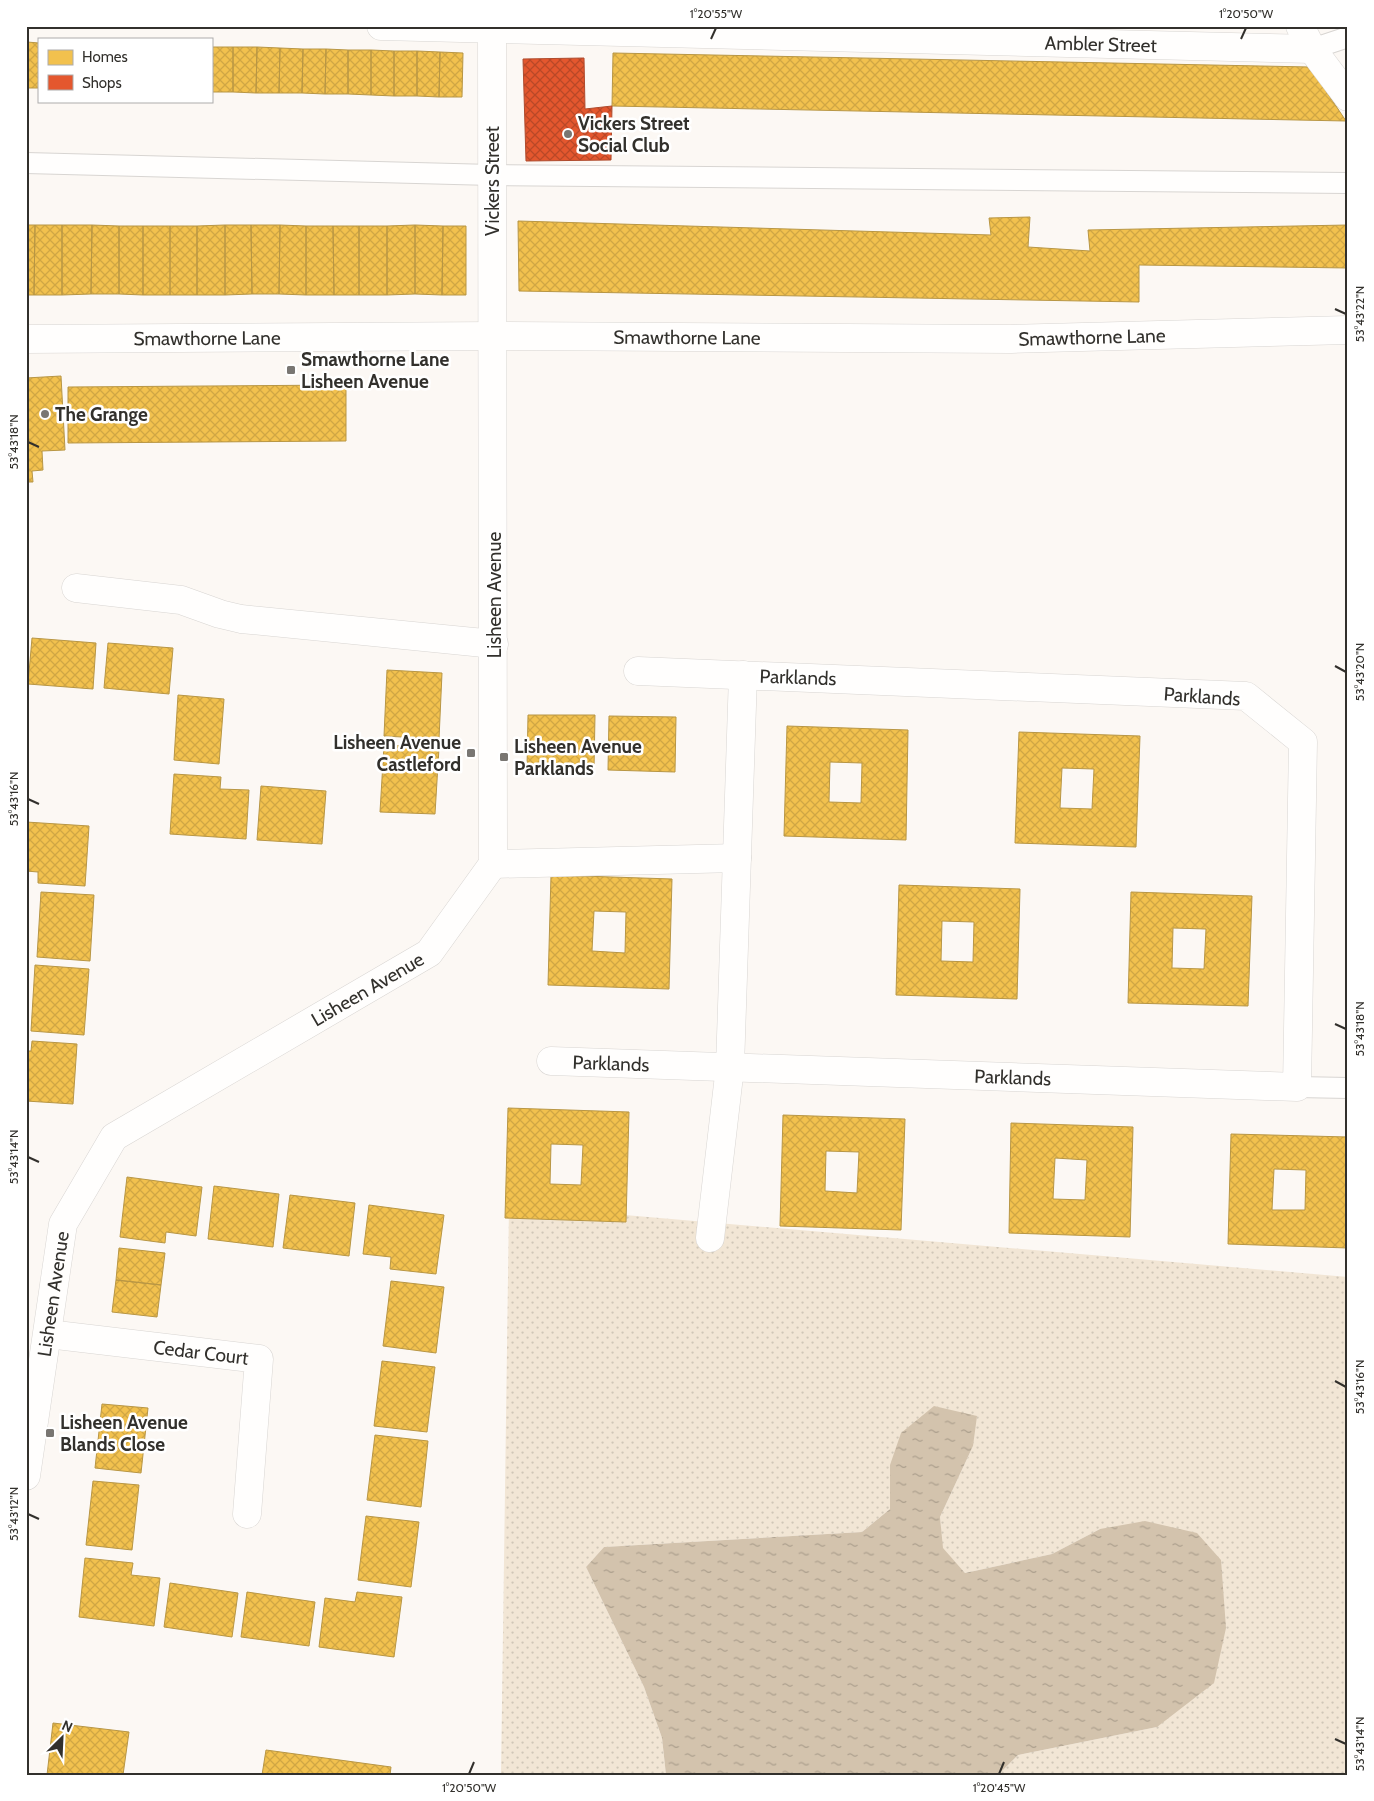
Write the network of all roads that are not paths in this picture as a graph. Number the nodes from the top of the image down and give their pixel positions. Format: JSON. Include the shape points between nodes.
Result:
{"nodes":[{"id":1,"x":381,"y":26,"type":"edge"},
{"id":2,"x":492,"y":28,"type":"edge"},
{"id":3,"x":1306,"y":37,"type":"edge"},
{"id":4,"x":1348,"y":38,"type":"edge"},
{"id":5,"x":1348,"y":98,"type":"edge"},
{"id":6,"x":26,"y":163,"type":"edge"},
{"id":7,"x":492,"y":175,"type":"junction"},
{"id":8,"x":1348,"y":182,"type":"edge"},
{"id":9,"x":1348,"y":330,"type":"edge"},
{"id":10,"x":494,"y":336,"type":"junction"},
{"id":11,"x":26,"y":339,"type":"edge"},
{"id":12,"x":76,"y":588,"type":"dead end"},
{"id":13,"x":494,"y":644,"type":"junction"},
{"id":14,"x":638,"y":671,"type":"dead end"},
{"id":15,"x":742,"y":675,"type":"junction"},
{"id":16,"x":737,"y":858,"type":"junction"},
{"id":17,"x":494,"y":864,"type":"junction"},
{"id":18,"x":551,"y":1061,"type":"dead end"},
{"id":19,"x":730,"y":1067,"type":"junction"},
{"id":20,"x":1297,"y":1087,"type":"junction"},
{"id":21,"x":1348,"y":1088,"type":"edge"},
{"id":22,"x":710,"y":1238,"type":"dead end"},
{"id":23,"x":48,"y":1334,"type":"junction"},
{"id":24,"x":27,"y":1459,"type":"edge"},
{"id":25,"x":247,"y":1514,"type":"dead end"}],
"edges":[{"from":1,"to":2,"type":"street","name":"Ambler Street"},
{"from":2,"to":3,"type":"street","name":"Ambler Street"},
{"from":2,"to":7,"type":"street","name":"Vickers Street"},
{"from":3,"to":4,"type":"lane"},
{"from":3,"to":5,"type":"street"},
{"from":6,"to":7,"type":"lane"},
{"from":7,"to":8,"type":"lane"},
{"from":7,"to":10,"type":"street","name":"Vickers Street"},
{"from":9,"to":10,"type":"street","name":"Smawthorne Lane","via":[[1011,339]]},
{"from":10,"to":11,"type":"street","name":"Smawthorne Lane"},
{"from":10,"to":13,"type":"street","name":"Lisheen Avenue"},
{"from":12,"to":13,"type":"street","via":[[181,600],[241,618]]},
{"from":13,"to":17,"type":"street","name":"Lisheen Avenue"},
{"from":14,"to":15,"type":"street","name":"Parklands"},
{"from":15,"to":16,"type":"street","name":"Parklands"},
{"from":15,"to":20,"type":"street","name":"Parklands","via":[[1246,696],[1303,742]]},
{"from":16,"to":17,"type":"street"},
{"from":16,"to":19,"type":"street","name":"Parklands"},
{"from":17,"to":23,"type":"street","name":"Lisheen Avenue","via":[[429,953],[114,1137],[63,1224]]},
{"from":18,"to":19,"type":"street","name":"Parklands"},
{"from":19,"to":20,"type":"street","name":"Parklands"},
{"from":19,"to":22,"type":"street","name":"Parklands"},
{"from":20,"to":21,"type":"lane","name":"Parklands"},
{"from":23,"to":24,"type":"street","name":"Lisheen Avenue"},
{"from":23,"to":25,"type":"street","name":"Cedar Court","via":[[259,1360]]}]}
